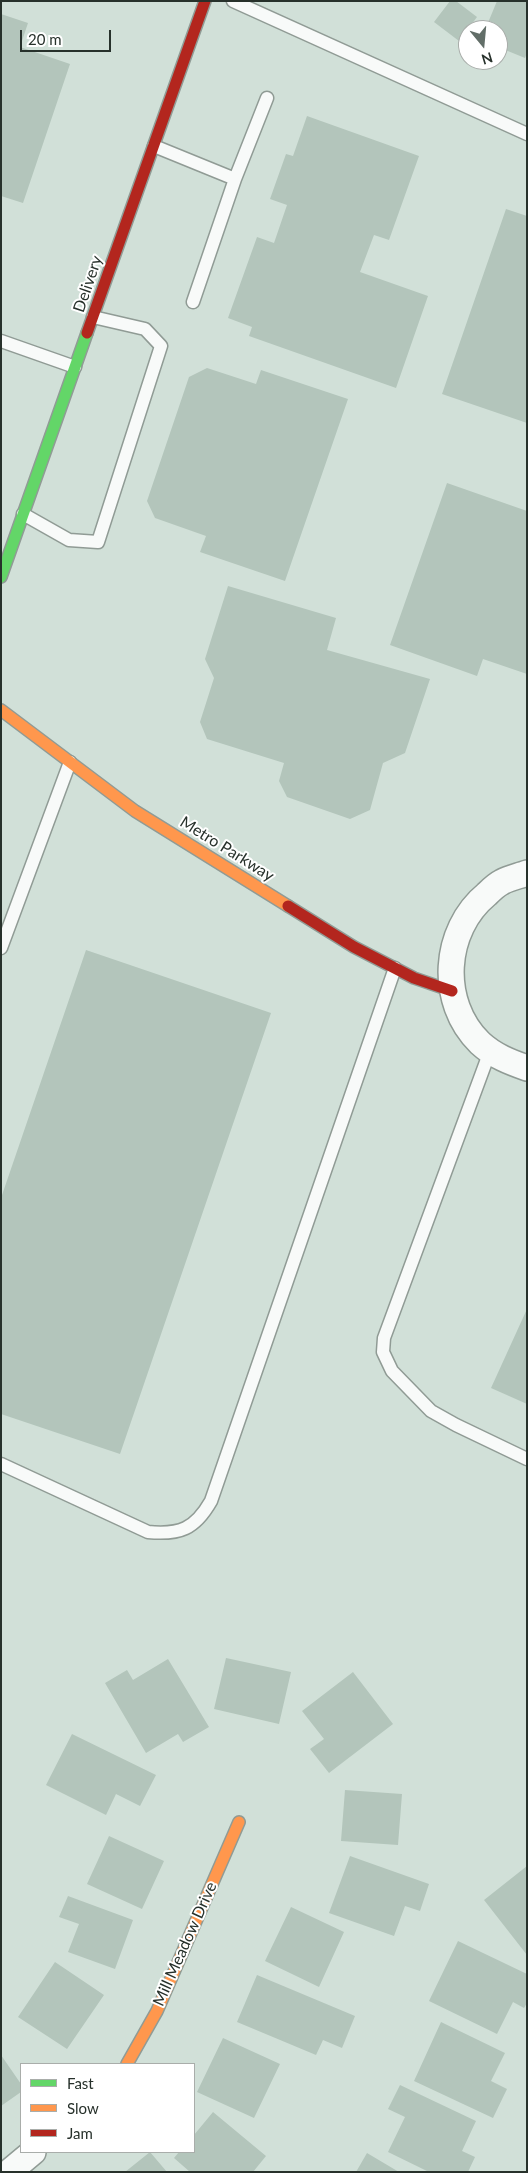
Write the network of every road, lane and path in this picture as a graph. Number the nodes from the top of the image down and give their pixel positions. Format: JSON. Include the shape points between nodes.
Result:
{"nodes":[{"id":1,"x":204,"y":1,"type":"edge"},
{"id":2,"x":234,"y":1,"type":"edge"},
{"id":3,"x":267,"y":98,"type":"dead end"},
{"id":4,"x":527,"y":134,"type":"edge"},
{"id":5,"x":154,"y":146,"type":"junction"},
{"id":6,"x":235,"y":179,"type":"junction"},
{"id":7,"x":193,"y":302,"type":"dead end"},
{"id":8,"x":93,"y":317,"type":"junction"},
{"id":9,"x":1,"y":341,"type":"edge"},
{"id":10,"x":76,"y":367,"type":"junction"},
{"id":11,"x":23,"y":514,"type":"junction"},
{"id":12,"x":1,"y":577,"type":"edge"},
{"id":13,"x":1,"y":710,"type":"edge"},
{"id":14,"x":70,"y":762,"type":"junction"},
{"id":15,"x":527,"y":873,"type":"edge"},
{"id":16,"x":1,"y":948,"type":"edge"},
{"id":17,"x":395,"y":968,"type":"junction"},
{"id":18,"x":452,"y":990,"type":"junction"},
{"id":19,"x":490,"y":1051,"type":"junction"},
{"id":20,"x":527,"y":1068,"type":"edge"},
{"id":21,"x":527,"y":1458,"type":"edge"},
{"id":22,"x":1,"y":1464,"type":"edge"},
{"id":23,"x":239,"y":1822,"type":"dead end"},
{"id":24,"x":127,"y":2063,"type":"edge"},
{"id":25,"x":32,"y":2153,"type":"edge"},
{"id":26,"x":9,"y":2172,"type":"edge"}],
"edges":[{"from":1,"to":5,"type":"street","name":"Delivery"},
{"from":2,"to":4,"type":"lane"},
{"from":3,"to":6,"type":"lane"},
{"from":5,"to":6,"type":"lane"},
{"from":5,"to":8,"type":"street","name":"Delivery"},
{"from":6,"to":7,"type":"lane"},
{"from":8,"to":10,"type":"street","name":"Delivery"},
{"from":8,"to":11,"type":"lane","via":[[145,330],[161,346],[98,542],[69,540]]},
{"from":9,"to":10,"type":"lane"},
{"from":10,"to":11,"type":"street","name":"Delivery"},
{"from":11,"to":12,"type":"street","name":"Delivery"},
{"from":13,"to":14,"type":"street","name":"Metro Parkway"},
{"from":14,"to":16,"type":"lane"},
{"from":14,"to":17,"type":"street","name":"Metro Parkway","via":[[135,811],[354,947]]},
{"from":15,"to":18,"type":"street","via":[[501,882],[476,902],[459,928],[450,959]]},
{"from":17,"to":18,"type":"street","name":"Metro Parkway"},
{"from":17,"to":22,"type":"lane","via":[[211,1501],[203,1515],[178,1531],[148,1532]]},
{"from":18,"to":19,"type":"street","via":[[462,1018],[479,1042]]},
{"from":19,"to":20,"type":"street","via":[[503,1060]]},
{"from":19,"to":21,"type":"lane","via":[[384,1338],[383,1352],[392,1371],[431,1411]]},
{"from":23,"to":24,"type":"street","name":"Mill Meadow Drive","via":[[157,2011]]},
{"from":25,"to":26,"type":"street"}]}
